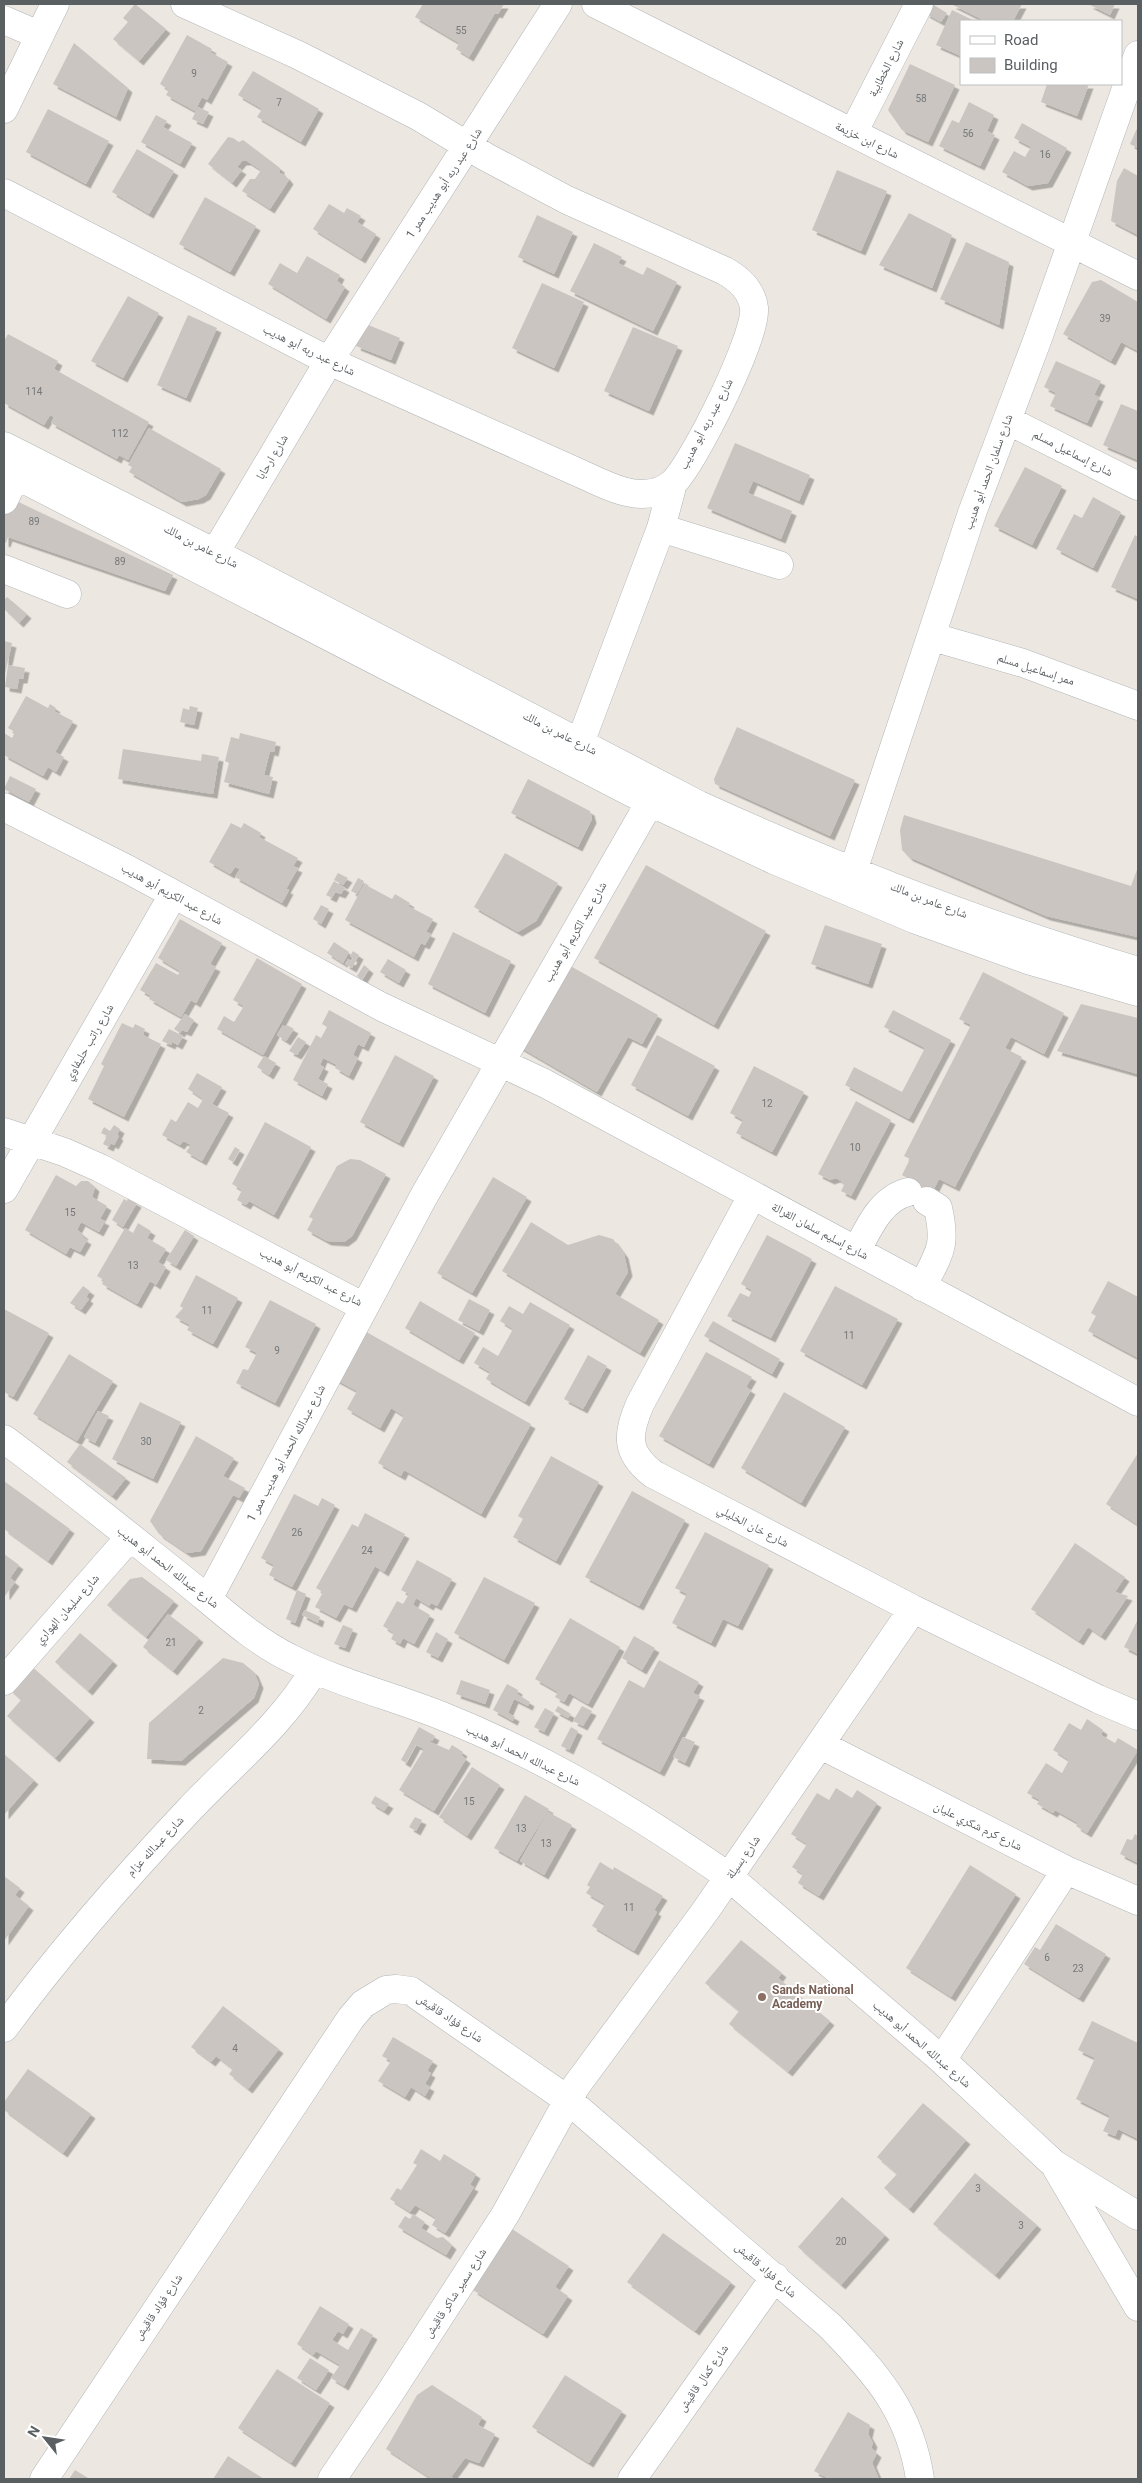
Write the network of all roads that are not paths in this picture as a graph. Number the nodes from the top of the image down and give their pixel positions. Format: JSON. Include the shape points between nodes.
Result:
{"nodes":[{"id":1,"x":55,"y":4,"type":"edge"},
{"id":2,"x":185,"y":4,"type":"edge"},
{"id":3,"x":558,"y":4,"type":"edge"},
{"id":4,"x":596,"y":4,"type":"edge"},
{"id":5,"x":919,"y":4,"type":"edge"},
{"id":6,"x":4,"y":20,"type":"edge"},
{"id":7,"x":39,"y":35,"type":"junction"},
{"id":8,"x":1138,"y":55,"type":"edge"},
{"id":9,"x":4,"y":110,"type":"edge"},
{"id":10,"x":852,"y":133,"type":"junction"},
{"id":11,"x":468,"y":146,"type":"junction"},
{"id":12,"x":4,"y":193,"type":"edge"},
{"id":13,"x":1073,"y":242,"type":"junction"},
{"id":14,"x":1138,"y":276,"type":"edge"},
{"id":15,"x":329,"y":361,"type":"junction"},
{"id":16,"x":1007,"y":420,"type":"junction"},
{"id":17,"x":4,"y":446,"type":"edge"},
{"id":18,"x":10,"y":472,"type":"edge"},
{"id":19,"x":673,"y":482,"type":"junction"},
{"id":20,"x":1138,"y":486,"type":"edge"},
{"id":21,"x":4,"y":500,"type":"edge"},
{"id":22,"x":661,"y":528,"type":"junction"},
{"id":23,"x":216,"y":552,"type":"junction"},
{"id":24,"x":779,"y":565,"type":"dead end"},
{"id":25,"x":4,"y":569,"type":"edge"},
{"id":26,"x":67,"y":594,"type":"dead end"},
{"id":27,"x":933,"y":636,"type":"junction"},
{"id":28,"x":1138,"y":706,"type":"edge"},
{"id":29,"x":580,"y":743,"type":"junction"},
{"id":30,"x":650,"y":802,"type":"junction"},
{"id":31,"x":4,"y":807,"type":"edge"},
{"id":32,"x":850,"y":881,"type":"junction"},
{"id":33,"x":173,"y":894,"type":"junction"},
{"id":34,"x":1138,"y":971,"type":"edge"},
{"id":35,"x":1138,"y":992,"type":"edge"},
{"id":36,"x":500,"y":1062,"type":"junction"},
{"id":37,"x":4,"y":1132,"type":"edge"},
{"id":38,"x":31,"y":1142,"type":"junction"},
{"id":39,"x":4,"y":1189,"type":"edge"},
{"id":40,"x":752,"y":1196,"type":"junction"},
{"id":41,"x":857,"y":1250,"type":"junction"},
{"id":42,"x":922,"y":1287,"type":"junction"},
{"id":43,"x":364,"y":1307,"type":"junction"},
{"id":44,"x":1138,"y":1402,"type":"edge"},
{"id":45,"x":4,"y":1440,"type":"edge"},
{"id":46,"x":130,"y":1537,"type":"junction"},
{"id":47,"x":208,"y":1599,"type":"junction"},
{"id":48,"x":913,"y":1609,"type":"junction"},
{"id":49,"x":314,"y":1670,"type":"junction"},
{"id":50,"x":4,"y":1681,"type":"edge"},
{"id":51,"x":1138,"y":1716,"type":"edge"},
{"id":52,"x":822,"y":1745,"type":"junction"},
{"id":53,"x":1066,"y":1870,"type":"junction"},
{"id":54,"x":729,"y":1877,"type":"junction"},
{"id":55,"x":1138,"y":1901,"type":"edge"},
{"id":56,"x":4,"y":2028,"type":"edge"},
{"id":57,"x":942,"y":2060,"type":"junction"},
{"id":58,"x":568,"y":2100,"type":"junction"},
{"id":59,"x":1054,"y":2164,"type":"junction"},
{"id":60,"x":1138,"y":2216,"type":"edge"},
{"id":61,"x":775,"y":2277,"type":"junction"},
{"id":62,"x":1138,"y":2307,"type":"edge"},
{"id":63,"x":44,"y":2479,"type":"edge"},
{"id":64,"x":332,"y":2479,"type":"edge"},
{"id":65,"x":632,"y":2479,"type":"edge"},
{"id":66,"x":920,"y":2479,"type":"edge"}],
"edges":[{"from":1,"to":7,"type":"street"},
{"from":2,"to":11,"type":"street","name":"شارع عبد ربه أبو هديب","via":[[347,79]]},
{"from":3,"to":11,"type":"street","name":"شارع عبد ربه أبو هديب ممر 1"},
{"from":4,"to":10,"type":"street","name":"شارع ابن خزيمة"},
{"from":5,"to":10,"type":"street","name":"شارع الخطايبة"},
{"from":6,"to":7,"type":"street"},
{"from":7,"to":9,"type":"street"},
{"from":8,"to":13,"type":"street","name":"شارع سلمان الحمد أبو هديب"},
{"from":10,"to":13,"type":"street","name":"شارع ابن خزيمة"},
{"from":11,"to":15,"type":"street","name":"شارع عبد ربه أبو هديب ممر 1"},
{"from":11,"to":19,"type":"street","name":"شارع عبد ربه أبو هديب","via":[[567,200],[725,271],[743,284],[754,307],[754,326],[708,425]]},
{"from":12,"to":15,"type":"street","name":"شارع عبد ربه أبو هديب"},
{"from":13,"to":14,"type":"street","name":"شارع ابن خزيمة"},
{"from":13,"to":16,"type":"street","name":"شارع سلمان الحمد أبو هديب"},
{"from":15,"to":19,"type":"street","name":"شارع عبد ربه أبو هديب","via":[[612,487],[638,494],[658,492]]},
{"from":15,"to":23,"type":"street","name":"شارع ارحابا"},
{"from":16,"to":20,"type":"street","name":"شارع إسماعيل مسلم"},
{"from":16,"to":27,"type":"street","name":"شارع سلمان الحمد أبو هديب","via":[[972,513]]},
{"from":17,"to":23,"type":"street","name":"شارع عامر بن مالك"},
{"from":18,"to":21,"type":"street"},
{"from":18,"to":30,"type":"street","name":"شارع عامر بن مالك"},
{"from":19,"to":22,"type":"street"},
{"from":22,"to":24,"type":"street"},
{"from":22,"to":29,"type":"street"},
{"from":23,"to":29,"type":"street","name":"شارع عامر بن مالك"},
{"from":25,"to":26,"type":"street"},
{"from":27,"to":28,"type":"street","name":"ممر إسماعيل مسلم","via":[[1023,663]]},
{"from":27,"to":32,"type":"street","name":"شارع سلمان الحمد أبو هديب"},
{"from":29,"to":32,"type":"street","name":"شارع عامر بن مالك"},
{"from":30,"to":32,"type":"street","name":"شارع عامر بن مالك","via":[[774,860]]},
{"from":30,"to":36,"type":"street","name":"شارع عبد الكريم أبو هديب"},
{"from":31,"to":33,"type":"street","name":"شارع عبد الكريم أبو هديب"},
{"from":32,"to":34,"type":"street","name":"شارع عامر بن مالك"},
{"from":32,"to":35,"type":"street","name":"شارع عامر بن مالك","via":[[914,919],[1028,960]]},
{"from":33,"to":36,"type":"street","name":"شارع عبد الكريم أبو هديب","via":[[382,1007]]},
{"from":33,"to":38,"type":"street","name":"شارع راتب حليفاوي"},
{"from":36,"to":40,"type":"street","name":"شارع إسليم سلمان القرالة"},
{"from":36,"to":43,"type":"street","name":"شارع عبد الكريم أبو هديب"},
{"from":37,"to":38,"type":"street","name":"شارع عبد الكريم أبو هديب"},
{"from":38,"to":39,"type":"street","name":"شارع راتب حليفاوي"},
{"from":38,"to":43,"type":"street","name":"شارع عبد الكريم أبو هديب","via":[[100,1168]]},
{"from":40,"to":41,"type":"street","name":"شارع إسليم سلمان القرالة"},
{"from":40,"to":48,"type":"street","name":"شارع خان الخليلي","via":[[640,1404],[632,1423],[630,1441],[634,1454],[653,1474]]},
{"from":41,"to":42,"type":"street","name":"شارع إسليم سلمان القرالة"},
{"from":41,"to":42,"type":"street","via":[[881,1208],[895,1195],[918,1197],[938,1208],[942,1246]]},
{"from":42,"to":44,"type":"street","name":"شارع إسليم سلمان القرالة"},
{"from":43,"to":47,"type":"street","name":"شارع عبدالله الحمد أبو هديب ممر 1"},
{"from":45,"to":46,"type":"street","name":"شارع عبدالله الحمد أبو هديب"},
{"from":46,"to":47,"type":"street","name":"شارع عبدالله الحمد أبو هديب"},
{"from":46,"to":50,"type":"street","name":"شارع سليمان الهواري"},
{"from":47,"to":49,"type":"street","name":"شارع عبدالله الحمد أبو هديب","via":[[263,1642]]},
{"from":48,"to":51,"type":"street","name":"شارع خان الخليلي","via":[[1098,1700]]},
{"from":48,"to":52,"type":"street","name":"شارع بسيلة"},
{"from":49,"to":54,"type":"street","name":"شارع عبدالله الحمد أبو هديب","via":[[442,1716],[570,1775],[645,1820]]},
{"from":49,"to":56,"type":"street","name":"شارع عبدالله عزام","via":[[275,1724],[125,1878]]},
{"from":52,"to":53,"type":"street","name":"شارع كرم شكري عليان"},
{"from":52,"to":54,"type":"street","name":"شارع بسيلة"},
{"from":53,"to":55,"type":"street","name":"شارع كرم شكري عليان"},
{"from":53,"to":57,"type":"street"},
{"from":54,"to":57,"type":"street","name":"شارع عبدالله الحمد أبو هديب"},
{"from":54,"to":58,"type":"street","name":"شارع بسيلة"},
{"from":57,"to":59,"type":"street","name":"شارع عبدالله الحمد أبو هديب"},
{"from":58,"to":61,"type":"street","name":"شارع فؤاد قاقيش"},
{"from":58,"to":63,"type":"street","name":"شارع فؤاد قاقيش","via":[[411,1991],[396,1988],[374,1997],[351,2018]]},
{"from":58,"to":64,"type":"street","name":"شارع سمير شاكر قاقيش","via":[[505,2215]]},
{"from":59,"to":60,"type":"street","name":"شارع عبدالله الحمد أبو هديب"},
{"from":59,"to":62,"type":"street","name":"شارع عبدالله الحمد أبو هديب"},
{"from":61,"to":65,"type":"street","name":"شارع كمال قاقيش"},
{"from":61,"to":66,"type":"street","name":"شارع فؤاد قاقيش","via":[[830,2326],[883,2385],[897,2405],[910,2434]]}]}
